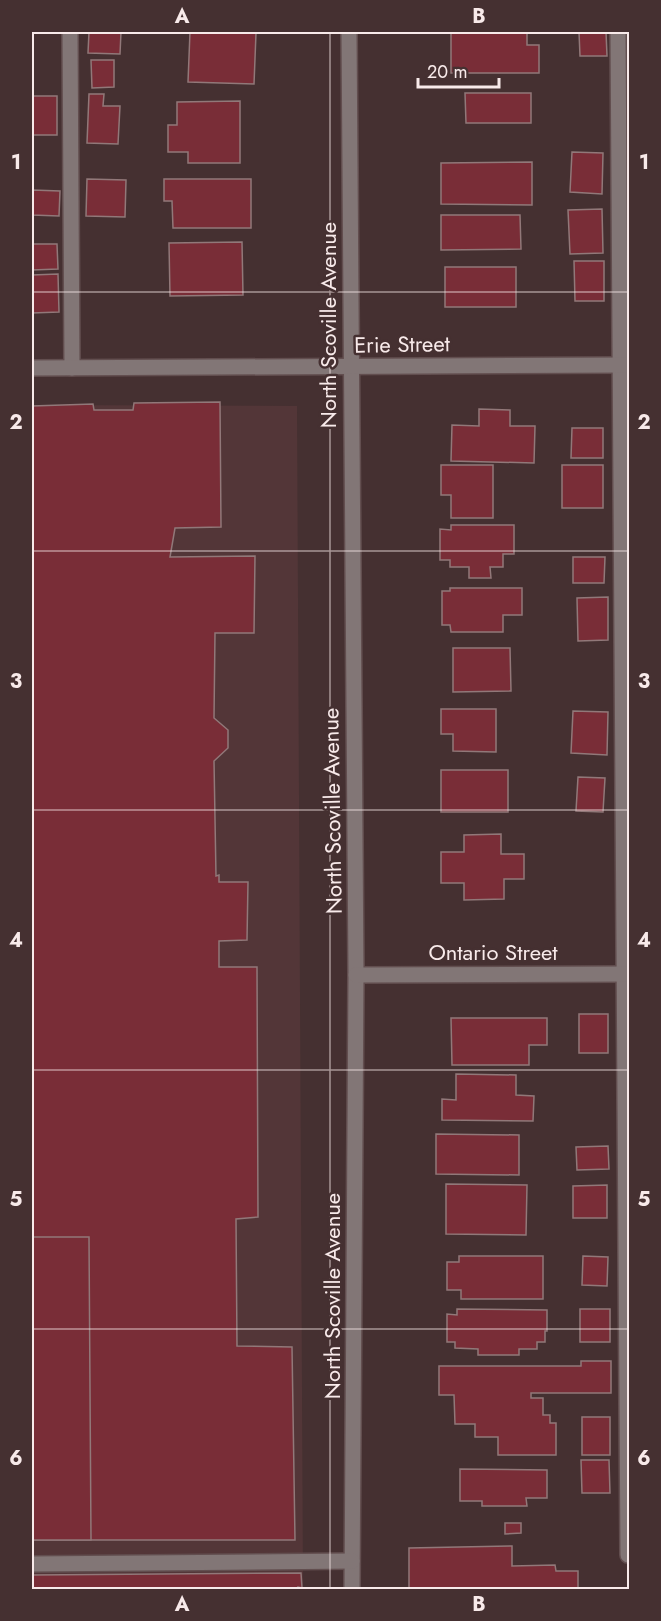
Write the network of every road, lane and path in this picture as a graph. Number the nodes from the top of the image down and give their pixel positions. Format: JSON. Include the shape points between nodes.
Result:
{"nodes":[{"id":1,"x":70,"y":32,"type":"edge"},
{"id":2,"x":349,"y":32,"type":"edge"},
{"id":3,"x":618,"y":32,"type":"edge"},
{"id":4,"x":625,"y":365,"type":"edge"},
{"id":5,"x":350,"y":367,"type":"junction"},
{"id":6,"x":32,"y":368,"type":"edge"},
{"id":7,"x":72,"y":368,"type":"junction"},
{"id":8,"x":627,"y":974,"type":"edge"},
{"id":9,"x":356,"y":975,"type":"junction"},
{"id":10,"x":630,"y":1555,"type":"edge"},
{"id":11,"x":352,"y":1562,"type":"junction"},
{"id":12,"x":32,"y":1564,"type":"edge"},
{"id":13,"x":352,"y":1590,"type":"edge"}],
"edges":[{"from":1,"to":7,"type":"street"},
{"from":2,"to":5,"type":"street","name":"North Scoville Avenue"},
{"from":3,"to":4,"type":"street"},
{"from":4,"to":5,"type":"street","name":"Erie Street"},
{"from":4,"to":8,"type":"street"},
{"from":5,"to":7,"type":"street","name":"Erie Street"},
{"from":5,"to":9,"type":"street","name":"North Scoville Avenue"},
{"from":6,"to":7,"type":"street","name":"Erie Street"},
{"from":8,"to":9,"type":"street","name":"Ontario Street"},
{"from":8,"to":10,"type":"street"},
{"from":9,"to":11,"type":"street","name":"North Scoville Avenue"},
{"from":11,"to":12,"type":"street"},
{"from":11,"to":13,"type":"street","name":"North Scoville Avenue"}]}
